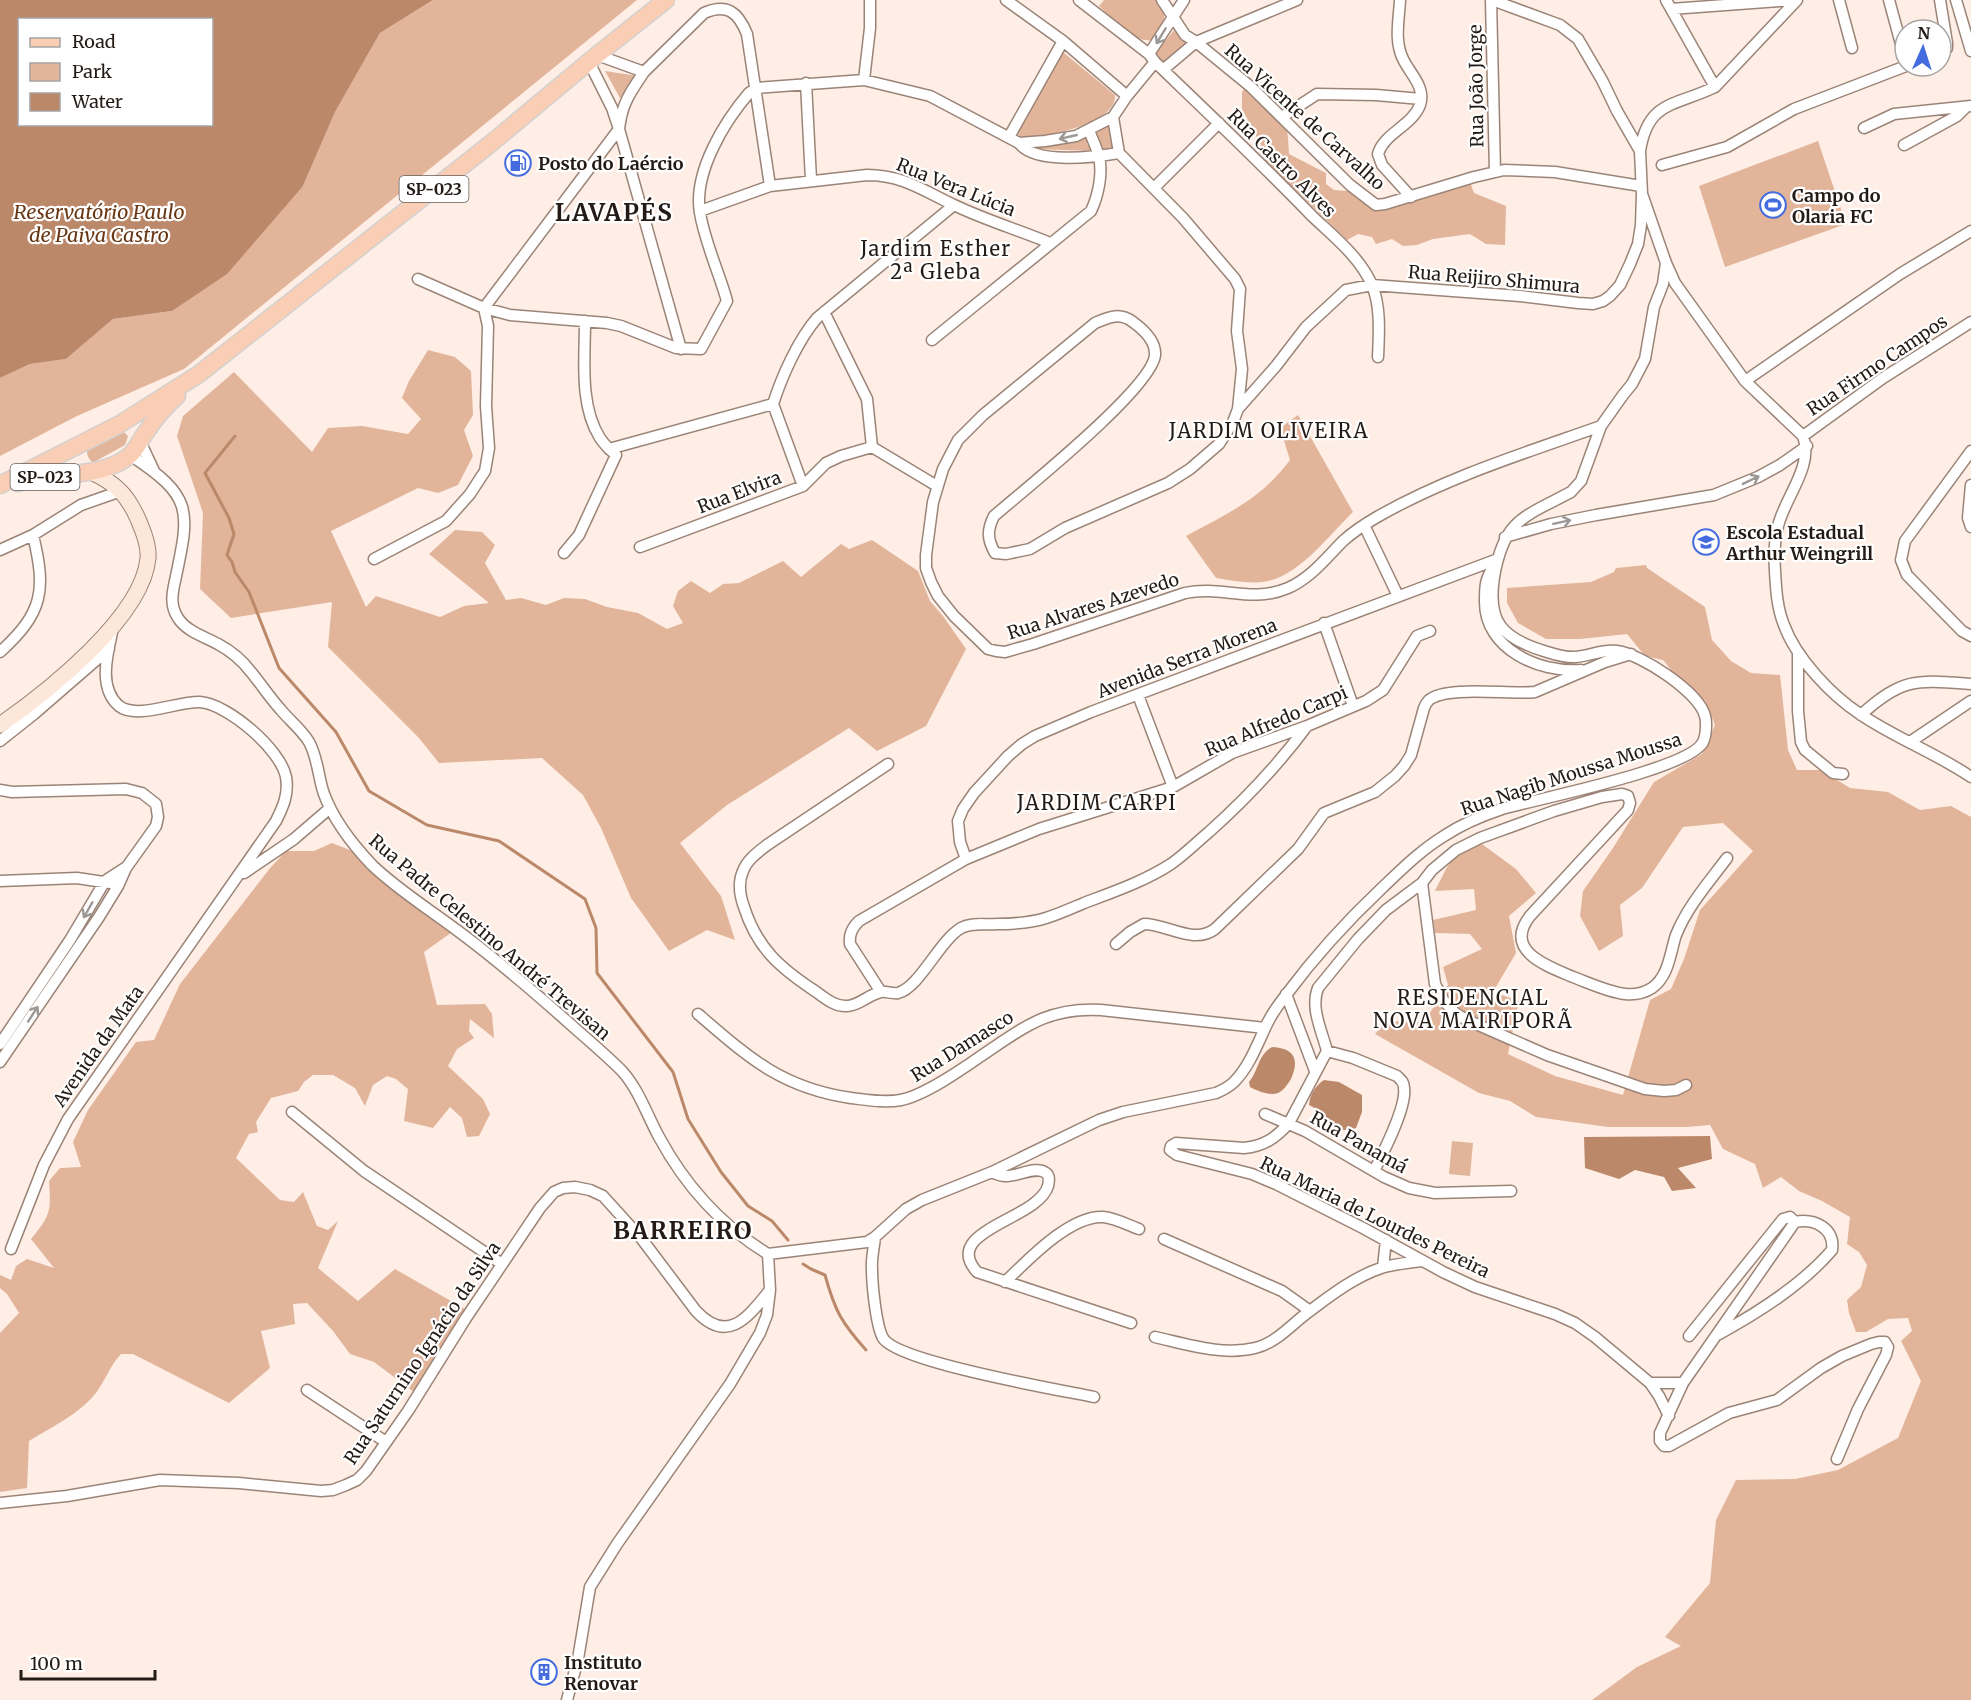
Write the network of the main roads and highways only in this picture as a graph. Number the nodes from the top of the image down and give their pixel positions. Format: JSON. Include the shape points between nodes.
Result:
{"nodes":[{"id":1,"x":666,"y":0,"type":"edge"},
{"id":2,"x":199,"y":374,"type":"junction"},
{"id":3,"x":120,"y":424,"type":"junction"},
{"id":4,"x":89,"y":439,"type":"junction"},
{"id":5,"x":140,"y":441,"type":"junction"},
{"id":6,"x":124,"y":459,"type":"junction"},
{"id":7,"x":91,"y":472,"type":"junction"},
{"id":8,"x":0,"y":487,"type":"edge"},
{"id":9,"x":122,"y":491,"type":"junction"},
{"id":10,"x":0,"y":725,"type":"edge"}],
"edges":[{"from":1,"to":2,"type":"main road","number":"SP-023"},
{"from":2,"to":3,"type":"main road","number":"SP-023"},
{"from":2,"to":5,"type":"main road","number":"SP-023","via":[[165,406]]},
{"from":3,"to":4,"type":"main road","number":"SP-023"},
{"from":3,"to":5,"type":"main road","via":[[127,425]]},
{"from":4,"to":7,"type":"main road","number":"SP-023","via":[[81,456]]},
{"from":4,"to":8,"type":"main road","number":"SP-023"},
{"from":5,"to":6,"type":"main road","number":"SP-023"},
{"from":6,"to":7,"type":"main road","number":"SP-023"},
{"from":6,"to":9,"type":"main road","via":[[118,477]]},
{"from":7,"to":8,"type":"main road","number":"SP-023","via":[[30,479]]},
{"from":7,"to":9,"type":"main road"},
{"from":9,"to":10,"type":"main road","via":[[141,526],[148,556],[137,590],[113,627],[49,687]]}]}
